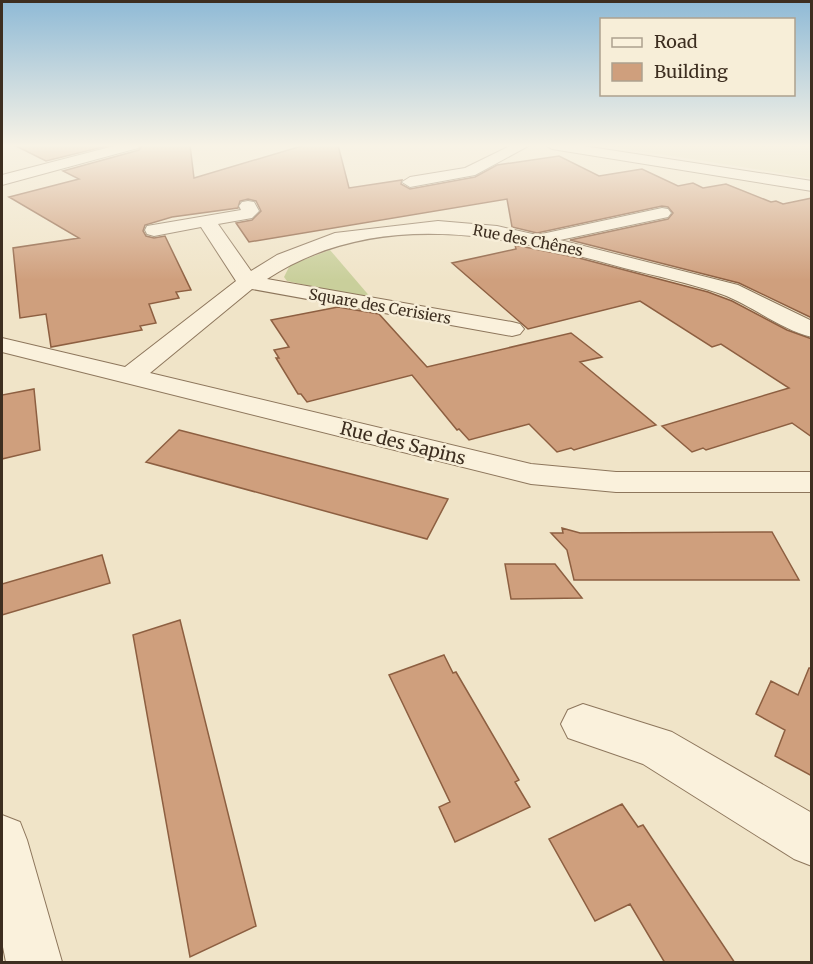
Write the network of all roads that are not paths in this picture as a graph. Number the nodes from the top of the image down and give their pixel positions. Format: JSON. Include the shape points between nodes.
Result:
{"nodes":[{"id":1,"x":248,"y":206,"type":"dead end"},
{"id":2,"x":662,"y":213,"type":"dead end"},
{"id":3,"x":206,"y":221,"type":"junction"},
{"id":4,"x":154,"y":230,"type":"dead end"},
{"id":5,"x":538,"y":239,"type":"junction"},
{"id":6,"x":248,"y":282,"type":"junction"},
{"id":7,"x":512,"y":329,"type":"dead end"},
{"id":8,"x":812,"y":330,"type":"edge"},
{"id":9,"x":2,"y":345,"type":"edge"},
{"id":10,"x":130,"y":376,"type":"junction"},
{"id":11,"x":812,"y":482,"type":"edge"},
{"id":12,"x":583,"y":724,"type":"dead end"},
{"id":13,"x":2,"y":840,"type":"edge"},
{"id":14,"x":812,"y":841,"type":"edge"},
{"id":15,"x":34,"y":963,"type":"edge"}],
"edges":[{"from":1,"to":3,"type":"street","via":[[250,211],[246,214]]},
{"from":2,"to":5,"type":"street"},
{"from":3,"to":4,"type":"street"},
{"from":3,"to":6,"type":"street"},
{"from":5,"to":6,"type":"street","name":"Rue des Chênes","via":[[438,227],[389,230],[315,245]]},
{"from":5,"to":8,"type":"street","name":"Rue des Chênes","via":[[730,290]]},
{"from":6,"to":7,"type":"street","name":"Square des Cerisiers"},
{"from":6,"to":10,"type":"street","name":"Rue des Chênes"},
{"from":9,"to":10,"type":"street","name":"Rue des Sapins"},
{"from":10,"to":11,"type":"street","name":"Rue des Sapins","via":[[531,474],[616,482]]},
{"from":12,"to":14,"type":"street","via":[[656,747]]},
{"from":13,"to":15,"type":"street"}]}
